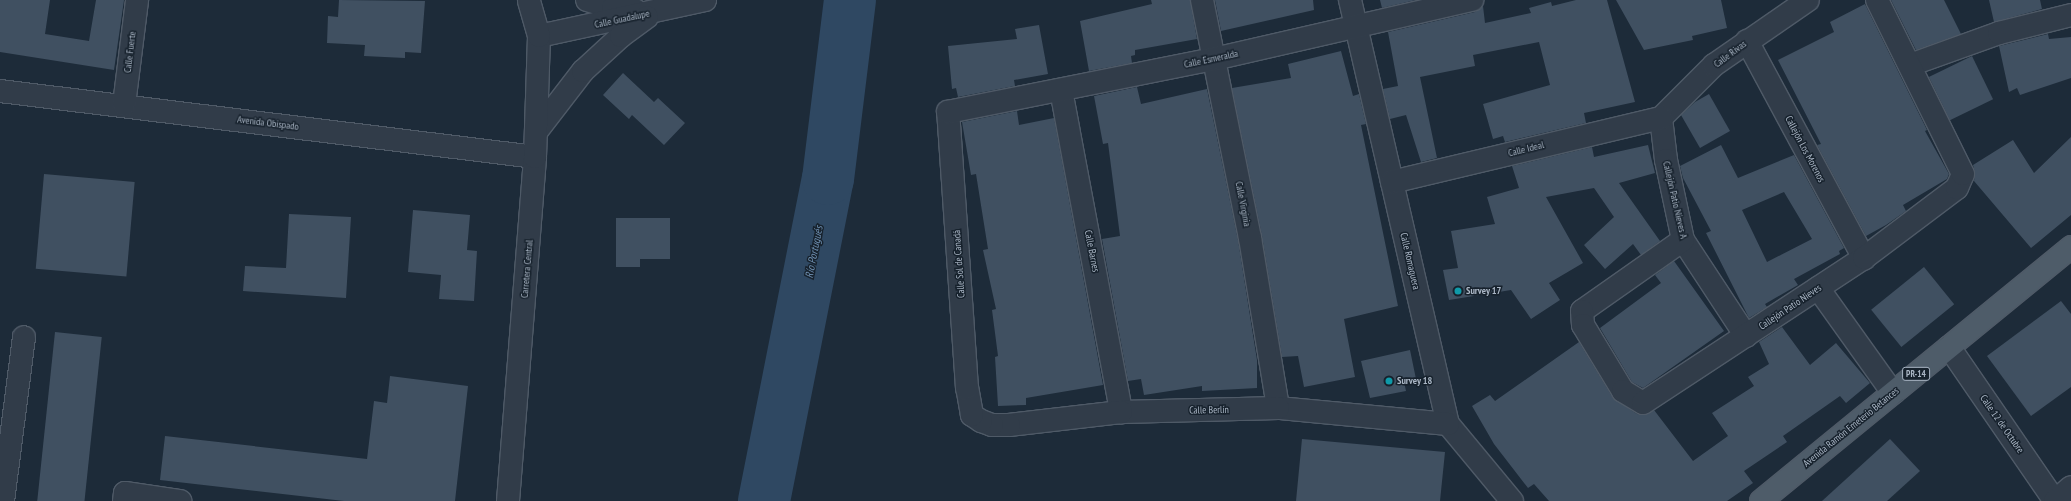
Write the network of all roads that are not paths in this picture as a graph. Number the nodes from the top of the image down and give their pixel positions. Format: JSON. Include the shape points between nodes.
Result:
{"nodes":[{"id":1,"x":137,"y":0,"type":"edge"},
{"id":2,"x":529,"y":0,"type":"edge"},
{"id":3,"x":587,"y":0,"type":"edge"},
{"id":4,"x":703,"y":0,"type":"edge"},
{"id":5,"x":1202,"y":0,"type":"edge"},
{"id":6,"x":1350,"y":0,"type":"edge"},
{"id":7,"x":1472,"y":0,"type":"edge"},
{"id":8,"x":1808,"y":0,"type":"edge"},
{"id":9,"x":1877,"y":0,"type":"edge"},
{"id":10,"x":654,"y":12,"type":"junction"},
{"id":11,"x":2071,"y":15,"type":"edge"},
{"id":12,"x":1356,"y":27,"type":"junction"},
{"id":13,"x":539,"y":36,"type":"junction"},
{"id":14,"x":1747,"y":40,"type":"junction"},
{"id":15,"x":1214,"y":58,"type":"junction"},
{"id":16,"x":1910,"y":65,"type":"junction"},
{"id":17,"x":1061,"y":90,"type":"junction"},
{"id":18,"x":0,"y":91,"type":"edge"},
{"id":19,"x":124,"y":105,"type":"junction"},
{"id":20,"x":948,"y":112,"type":"joint"},
{"id":21,"x":1661,"y":118,"type":"junction"},
{"id":22,"x":536,"y":132,"type":"junction"},
{"id":23,"x":535,"y":157,"type":"junction"},
{"id":24,"x":1392,"y":182,"type":"junction"},
{"id":25,"x":1683,"y":240,"type":"junction"},
{"id":26,"x":2071,"y":247,"type":"edge"},
{"id":27,"x":1864,"y":258,"type":"junction"},
{"id":28,"x":1818,"y":288,"type":"junction"},
{"id":29,"x":1746,"y":336,"type":"junction"},
{"id":30,"x":24,"y":337,"type":"dead end"},
{"id":31,"x":1949,"y":347,"type":"junction"},
{"id":32,"x":1893,"y":392,"type":"junction"},
{"id":33,"x":1278,"y":408,"type":"junction"},
{"id":34,"x":1121,"y":412,"type":"junction"},
{"id":35,"x":972,"y":415,"type":"joint"},
{"id":36,"x":1448,"y":424,"type":"junction"},
{"id":37,"x":2071,"y":487,"type":"edge"},
{"id":38,"x":3,"y":501,"type":"edge"},
{"id":39,"x":124,"y":501,"type":"edge"},
{"id":40,"x":180,"y":501,"type":"edge"},
{"id":41,"x":508,"y":501,"type":"edge"},
{"id":42,"x":1512,"y":501,"type":"edge"},
{"id":43,"x":1761,"y":501,"type":"edge"},
{"id":44,"x":2055,"y":501,"type":"edge"}],
"edges":[{"from":1,"to":19,"type":"street","name":"Calle Fuerte"},
{"from":2,"to":13,"type":"street","name":"Carretera Central"},
{"from":3,"to":10,"type":"street","via":[[613,8]]},
{"from":4,"to":10,"type":"street","name":"Calle Guadalupe"},
{"from":5,"to":15,"type":"street","name":"Calle Virginia"},
{"from":6,"to":12,"type":"street","name":"Calle Romaguera"},
{"from":7,"to":12,"type":"street","name":"Calle Esmeralda"},
{"from":8,"to":14,"type":"street","name":"Calle Rivas"},
{"from":9,"to":16,"type":"street","name":"Callejón Patio Nieves"},
{"from":10,"to":13,"type":"street","name":"Calle Guadalupe"},
{"from":10,"to":22,"type":"street","via":[[621,36],[583,70]]},
{"from":11,"to":16,"type":"street","via":[[1999,33]]},
{"from":12,"to":15,"type":"street","name":"Calle Esmeralda"},
{"from":12,"to":24,"type":"street","name":"Calle Romaguera"},
{"from":13,"to":22,"type":"street","name":"Carretera Central"},
{"from":14,"to":21,"type":"street","name":"Calle Rivas","via":[[1714,65]]},
{"from":14,"to":27,"type":"street","name":"Callejón Los Morenos"},
{"from":15,"to":17,"type":"street","name":"Calle Esmeralda"},
{"from":15,"to":33,"type":"street","name":"Calle Virginia","via":[[1250,238]]},
{"from":16,"to":27,"type":"street","name":"Callejón Patio Nieves","via":[[1963,174],[1958,188]]},
{"from":17,"to":20,"type":"street","name":"Calle Esmeralda"},
{"from":17,"to":34,"type":"street","name":"Calle Barnes"},
{"from":18,"to":19,"type":"street","name":"Avenida Obispado"},
{"from":19,"to":23,"type":"street","name":"Avenida Obispado"},
{"from":20,"to":35,"type":"street","name":"Calle Sol de Canadá","via":[[967,388]]},
{"from":21,"to":24,"type":"street","name":"Calle Ideal"},
{"from":21,"to":25,"type":"street","name":"Callejón Patio Nieves A","via":[[1666,160]]},
{"from":22,"to":23,"type":"street","name":"Carretera Central"},
{"from":23,"to":41,"type":"street","name":"Carretera Central"},
{"from":24,"to":36,"type":"street","name":"Calle Romaguera"},
{"from":25,"to":29,"type":"street","name":"Callejón Patio Nieves A"},
{"from":25,"to":29,"type":"street","name":"Callejón Patio Nieves","via":[[1582,311],[1583,325],[1623,391],[1643,403]]},
{"from":26,"to":31,"type":"main road","name":"Avenida Ramón Emeterio Betances","number":"PR-14"},
{"from":27,"to":28,"type":"street","name":"Callejón Patio Nieves"},
{"from":28,"to":29,"type":"street","name":"Callejón Patio Nieves"},
{"from":28,"to":32,"type":"street"},
{"from":30,"to":38,"type":"street"},
{"from":31,"to":32,"type":"main road","name":"Avenida Ramón Emeterio Betances","number":"PR-14"},
{"from":31,"to":44,"type":"street","name":"Calle 12 de Octubre"},
{"from":32,"to":43,"type":"main road","name":"Avenida Ramón Emeterio Betances","number":"PR-14"},
{"from":33,"to":34,"type":"street","name":"Calle Berlín"},
{"from":33,"to":36,"type":"street","name":"Calle Berlín"},
{"from":34,"to":35,"type":"street","name":"Calle Berlín","via":[[1009,425],[992,425]]},
{"from":36,"to":42,"type":"street","name":"Calle Romaguera"},
{"from":37,"to":44,"type":"street"},
{"from":39,"to":40,"type":"street","via":[[125,493]]}]}
